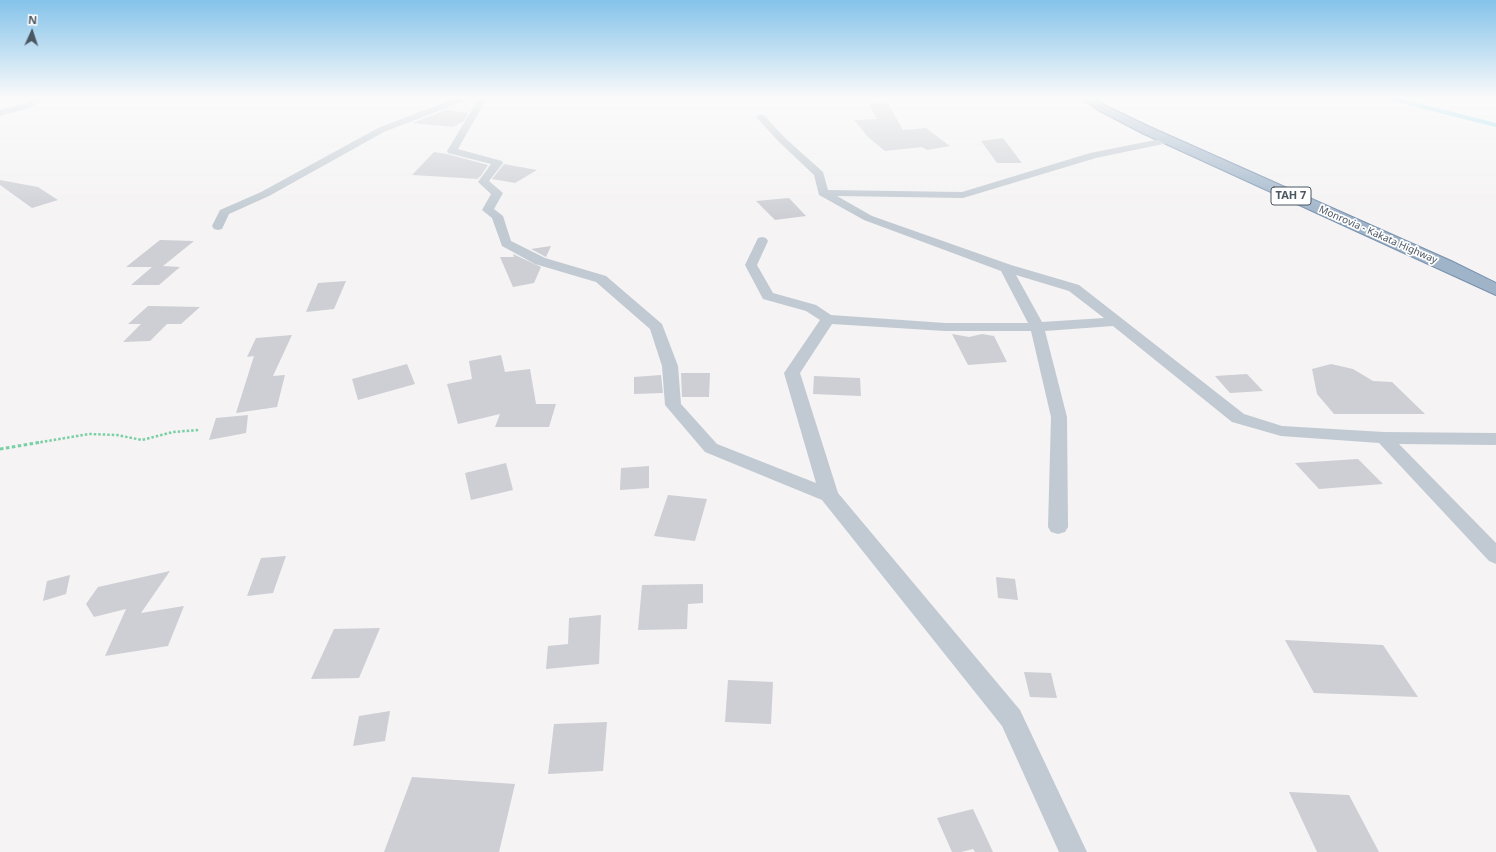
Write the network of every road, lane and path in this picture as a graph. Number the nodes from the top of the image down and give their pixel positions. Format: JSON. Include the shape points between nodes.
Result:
{"nodes":[{"id":1,"x":365,"y":138,"type":"edge"},
{"id":2,"x":459,"y":138,"type":"edge"},
{"id":3,"x":780,"y":138,"type":"edge"},
{"id":4,"x":1165,"y":138,"type":"edge"},
{"id":5,"x":1170,"y":140,"type":"junction"},
{"id":6,"x":823,"y":193,"type":"junction"},
{"id":7,"x":218,"y":226,"type":"dead end"},
{"id":8,"x":762,"y":241,"type":"dead end"},
{"id":9,"x":1006,"y":268,"type":"junction"},
{"id":10,"x":1496,"y":290,"type":"edge"},
{"id":11,"x":828,"y":319,"type":"junction"},
{"id":12,"x":1115,"y":322,"type":"junction"},
{"id":13,"x":1037,"y":327,"type":"junction"},
{"id":14,"x":199,"y":430,"type":"dead end"},
{"id":15,"x":1384,"y":438,"type":"junction"},
{"id":16,"x":1496,"y":439,"type":"edge"},
{"id":17,"x":0,"y":449,"type":"edge"},
{"id":18,"x":829,"y":495,"type":"junction"},
{"id":19,"x":1058,"y":527,"type":"dead end"},
{"id":20,"x":1496,"y":556,"type":"edge"},
{"id":21,"x":1073,"y":852,"type":"edge"}],
"edges":[{"from":1,"to":7,"type":"street","via":[[265,194],[224,212]]},
{"from":2,"to":18,"type":"street","via":[[452,150],[498,164],[483,182],[497,193],[488,210],[498,216],[506,243],[540,261],[601,279],[657,327],[670,366],[673,405],[711,448]]},
{"from":3,"to":6,"type":"street","via":[[819,174]]},
{"from":4,"to":5,"type":"highway","name":"Monrovia - Kakata Highway","number":"TAH 7"},
{"from":5,"to":6,"type":"street","via":[[1094,155],[963,195]]},
{"from":5,"to":10,"type":"highway","name":"Monrovia - Kakata Highway","number":"TAH 7"},
{"from":6,"to":9,"type":"street","via":[[868,218]]},
{"from":8,"to":11,"type":"street","via":[[751,265],[768,296],[812,308]]},
{"from":9,"to":12,"type":"street","via":[[1074,288]]},
{"from":9,"to":13,"type":"street"},
{"from":11,"to":13,"type":"street","via":[[945,327]]},
{"from":11,"to":18,"type":"street","via":[[792,373]]},
{"from":12,"to":13,"type":"street"},
{"from":12,"to":15,"type":"street","via":[[1238,418],[1281,431]]},
{"from":13,"to":19,"type":"street","via":[[1059,417]]},
{"from":14,"to":17,"type":"path","via":[[173,432],[142,440],[117,435],[89,434]]},
{"from":15,"to":16,"type":"street"},
{"from":15,"to":20,"type":"street"},
{"from":18,"to":21,"type":"street","via":[[1011,718]]}]}
